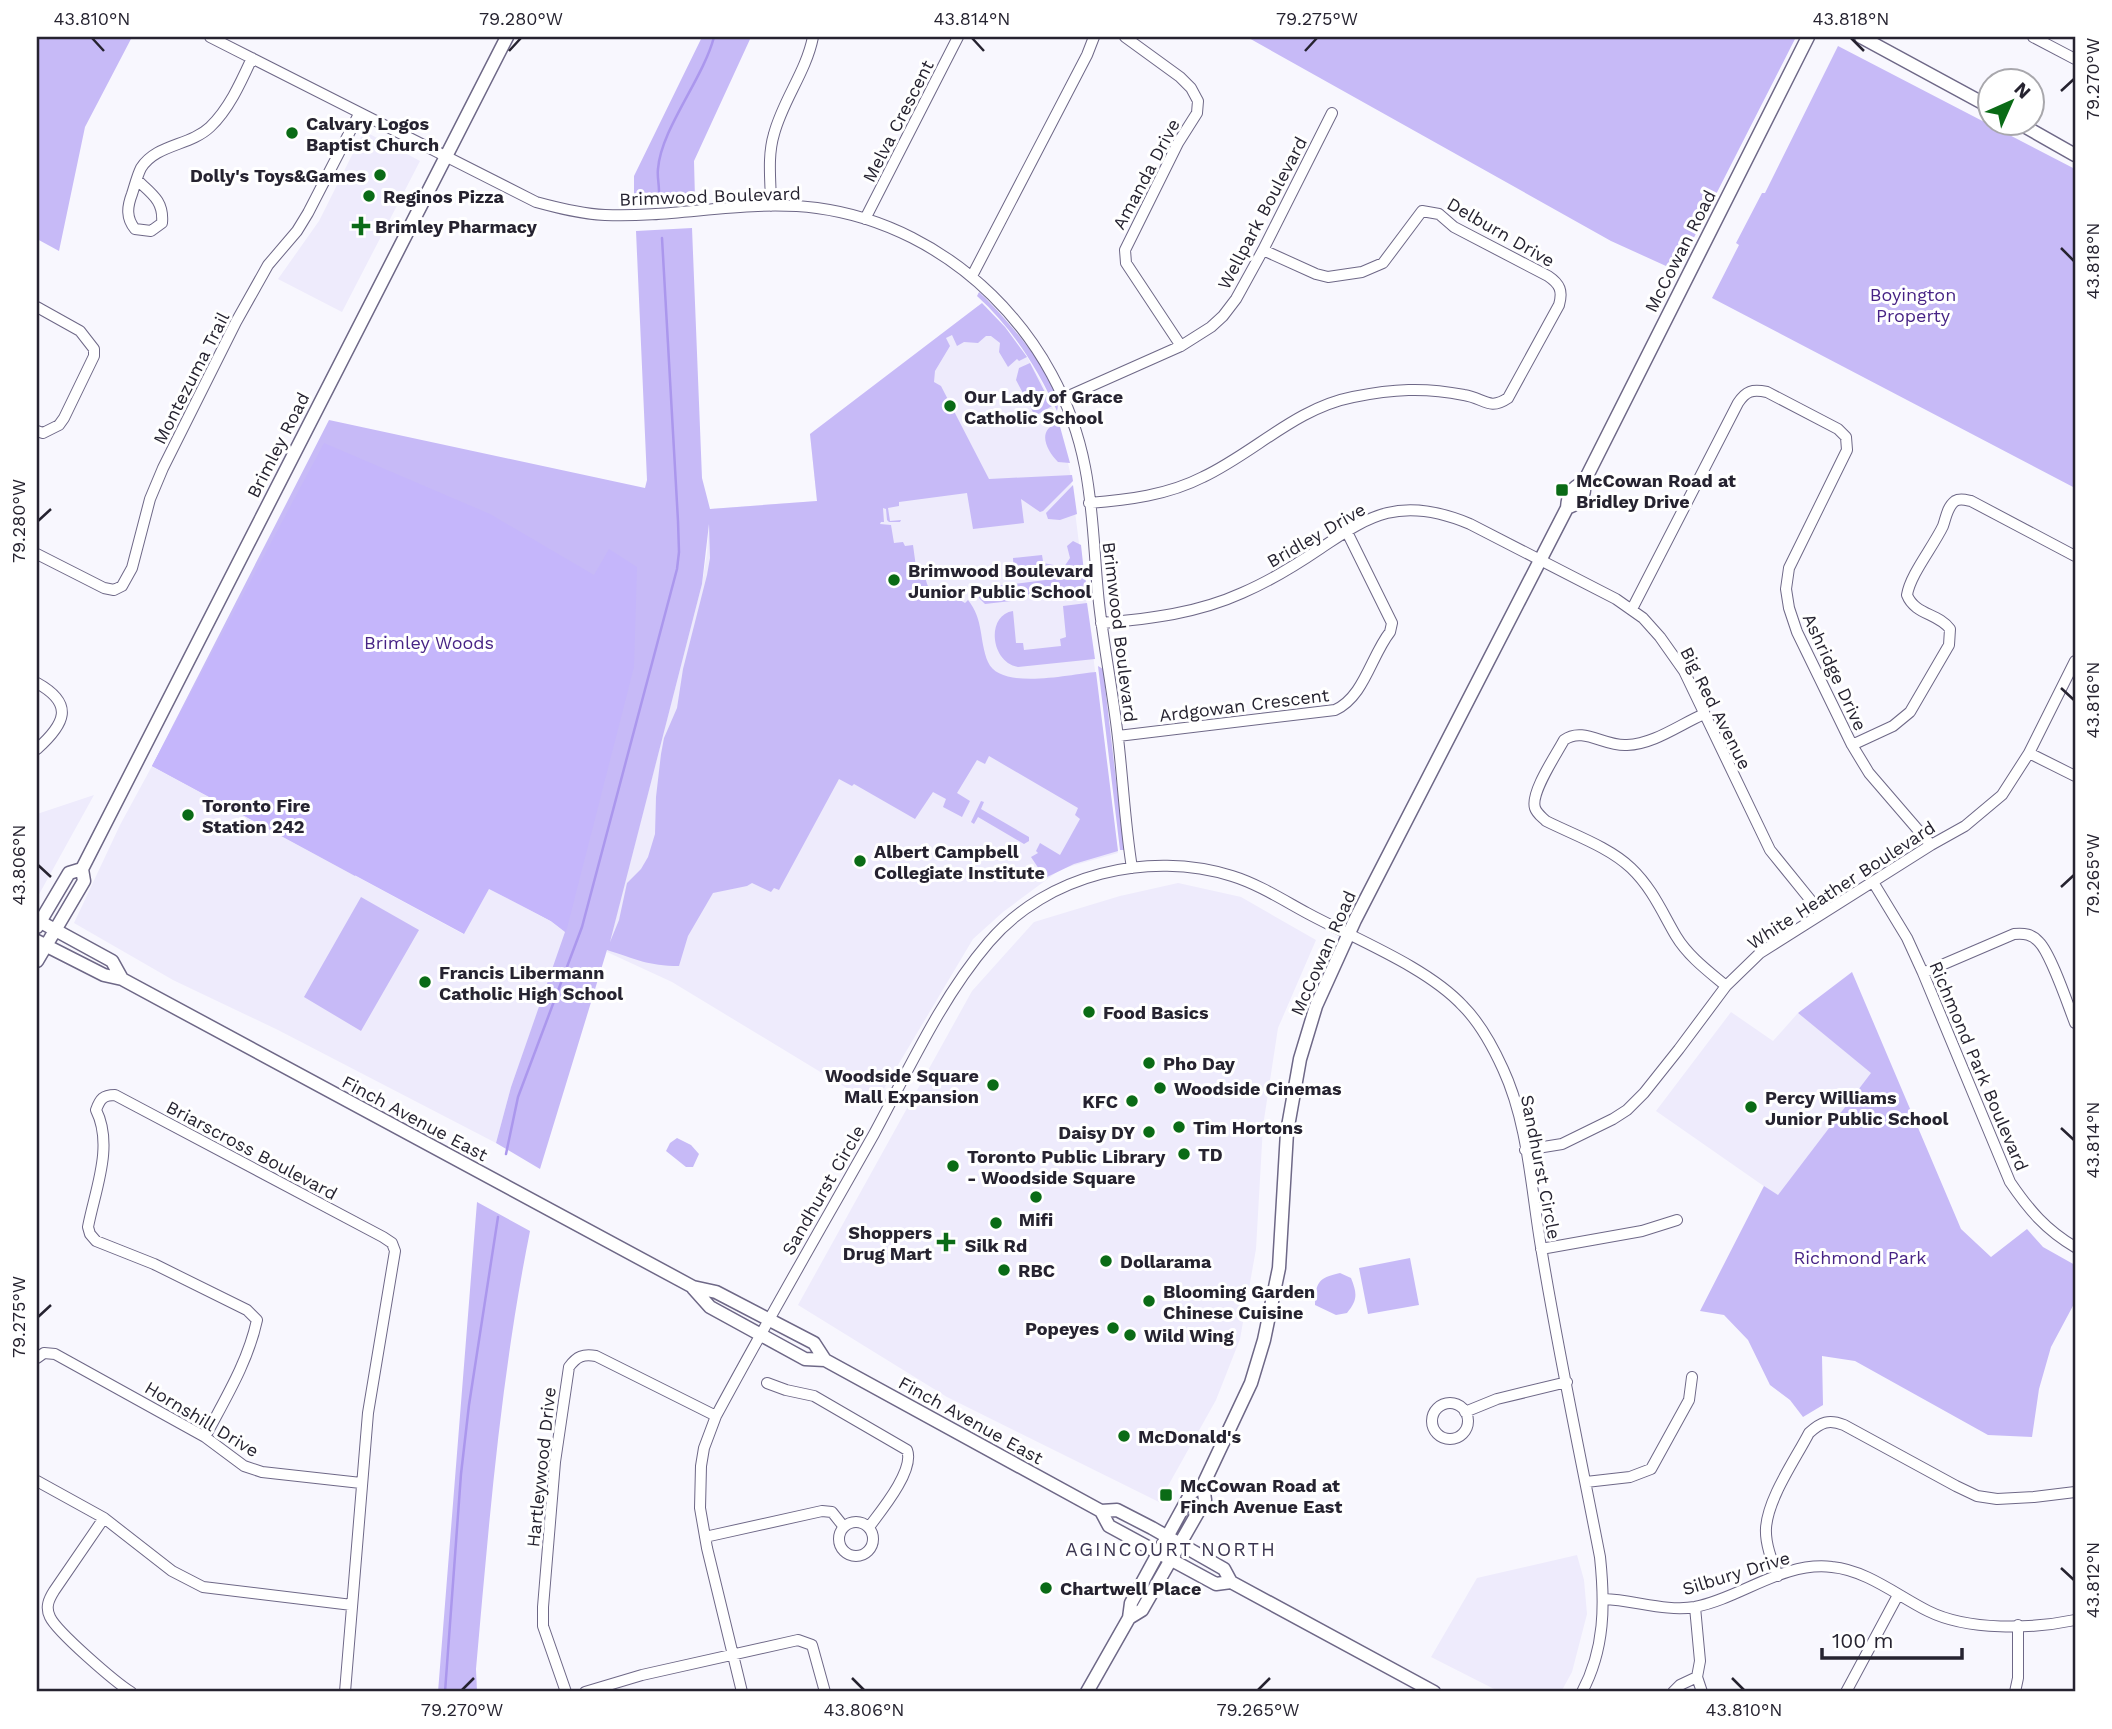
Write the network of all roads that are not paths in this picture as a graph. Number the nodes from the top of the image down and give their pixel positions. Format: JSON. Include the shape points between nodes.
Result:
{"nodes":[{"id":1,"x":210,"y":37,"type":"edge"},
{"id":2,"x":507,"y":37,"type":"edge"},
{"id":3,"x":813,"y":37,"type":"edge"},
{"id":4,"x":958,"y":37,"type":"edge"},
{"id":5,"x":1094,"y":37,"type":"edge"},
{"id":6,"x":1125,"y":37,"type":"edge"},
{"id":7,"x":1808,"y":37,"type":"edge"},
{"id":8,"x":1861,"y":37,"type":"edge"},
{"id":9,"x":2033,"y":37,"type":"edge"},
{"id":10,"x":252,"y":58,"type":"junction"},
{"id":11,"x":2075,"y":59,"type":"edge"},
{"id":12,"x":1976,"y":99,"type":"edge"},
{"id":13,"x":359,"y":114,"type":"junction"},
{"id":14,"x":1332,"y":114,"type":"dead end"},
{"id":15,"x":2042,"y":136,"type":"edge"},
{"id":16,"x":2075,"y":155,"type":"edge"},
{"id":17,"x":446,"y":157,"type":"junction"},
{"id":18,"x":137,"y":180,"type":"junction"},
{"id":19,"x":771,"y":206,"type":"junction"},
{"id":20,"x":865,"y":219,"type":"junction"},
{"id":21,"x":1263,"y":250,"type":"junction"},
{"id":22,"x":972,"y":276,"type":"junction"},
{"id":23,"x":37,"y":307,"type":"edge"},
{"id":24,"x":1181,"y":346,"type":"junction"},
{"id":25,"x":1064,"y":398,"type":"junction"},
{"id":26,"x":37,"y":431,"type":"edge"},
{"id":27,"x":1089,"y":503,"type":"junction"},
{"id":28,"x":1347,"y":532,"type":"junction"},
{"id":29,"x":37,"y":554,"type":"edge"},
{"id":30,"x":2075,"y":556,"type":"edge"},
{"id":31,"x":1541,"y":560,"type":"junction"},
{"id":32,"x":1632,"y":609,"type":"junction"},
{"id":33,"x":1101,"y":623,"type":"junction"},
{"id":34,"x":2075,"y":661,"type":"edge"},
{"id":35,"x":37,"y":683,"type":"edge"},
{"id":36,"x":1703,"y":714,"type":"junction"},
{"id":37,"x":1118,"y":736,"type":"junction"},
{"id":38,"x":1852,"y":745,"type":"junction"},
{"id":39,"x":37,"y":749,"type":"edge"},
{"id":40,"x":2029,"y":753,"type":"junction"},
{"id":41,"x":2075,"y":776,"type":"edge"},
{"id":42,"x":1931,"y":845,"type":"junction"},
{"id":43,"x":1132,"y":868,"type":"junction"},
{"id":44,"x":82,"y":869,"type":"junction"},
{"id":45,"x":1873,"y":882,"type":"junction"},
{"id":46,"x":1821,"y":914,"type":"junction"},
{"id":47,"x":38,"y":923,"type":"edge"},
{"id":48,"x":56,"y":930,"type":"junction"},
{"id":49,"x":1348,"y":934,"type":"junction"},
{"id":50,"x":41,"y":943,"type":"edge"},
{"id":51,"x":37,"y":961,"type":"edge"},
{"id":52,"x":1923,"y":973,"type":"junction"},
{"id":53,"x":122,"y":979,"type":"junction"},
{"id":54,"x":1726,"y":986,"type":"junction"},
{"id":55,"x":2075,"y":1023,"type":"edge"},
{"id":56,"x":1525,"y":1150,"type":"junction"},
{"id":57,"x":1677,"y":1220,"type":"dead end"},
{"id":58,"x":2075,"y":1247,"type":"edge"},
{"id":59,"x":1541,"y":1249,"type":"junction"},
{"id":60,"x":692,"y":1287,"type":"junction"},
{"id":61,"x":768,"y":1319,"type":"junction"},
{"id":62,"x":760,"y":1334,"type":"junction"},
{"id":63,"x":37,"y":1358,"type":"edge"},
{"id":64,"x":825,"y":1360,"type":"junction"},
{"id":65,"x":1692,"y":1377,"type":"dead end"},
{"id":66,"x":1567,"y":1382,"type":"junction"},
{"id":67,"x":767,"y":1383,"type":"dead end"},
{"id":68,"x":1465,"y":1412,"type":"dead end"},
{"id":69,"x":716,"y":1416,"type":"junction"},
{"id":70,"x":205,"y":1437,"type":"junction"},
{"id":71,"x":37,"y":1481,"type":"edge"},
{"id":72,"x":1586,"y":1482,"type":"junction"},
{"id":73,"x":362,"y":1483,"type":"junction"},
{"id":74,"x":1203,"y":1485,"type":"junction"},
{"id":75,"x":2075,"y":1492,"type":"edge"},
{"id":76,"x":1101,"y":1511,"type":"junction"},
{"id":77,"x":104,"y":1518,"type":"junction"},
{"id":78,"x":844,"y":1527,"type":"junction"},
{"id":79,"x":869,"y":1527,"type":"junction"},
{"id":80,"x":705,"y":1537,"type":"junction"},
{"id":81,"x":1167,"y":1537,"type":"junction"},
{"id":82,"x":1180,"y":1544,"type":"junction"},
{"id":83,"x":1158,"y":1552,"type":"junction"},
{"id":84,"x":1172,"y":1560,"type":"junction"},
{"id":85,"x":1778,"y":1576,"type":"junction"},
{"id":86,"x":1231,"y":1582,"type":"junction"},
{"id":87,"x":1898,"y":1595,"type":"junction"},
{"id":88,"x":1604,"y":1598,"type":"junction"},
{"id":89,"x":352,"y":1605,"type":"junction"},
{"id":90,"x":1695,"y":1606,"type":"junction"},
{"id":91,"x":1129,"y":1618,"type":"junction"},
{"id":92,"x":2075,"y":1620,"type":"edge"},
{"id":93,"x":2018,"y":1625,"type":"junction"},
{"id":94,"x":734,"y":1656,"type":"junction"},
{"id":95,"x":1697,"y":1676,"type":"junction"},
{"id":96,"x":131,"y":1692,"type":"edge"},
{"id":97,"x":345,"y":1692,"type":"edge"},
{"id":98,"x":566,"y":1692,"type":"edge"},
{"id":99,"x":584,"y":1692,"type":"edge"},
{"id":100,"x":742,"y":1692,"type":"edge"},
{"id":101,"x":825,"y":1692,"type":"edge"},
{"id":102,"x":1087,"y":1692,"type":"edge"},
{"id":103,"x":1434,"y":1692,"type":"edge"},
{"id":104,"x":1582,"y":1692,"type":"edge"},
{"id":105,"x":1673,"y":1692,"type":"edge"},
{"id":106,"x":1702,"y":1692,"type":"edge"},
{"id":107,"x":1846,"y":1692,"type":"edge"},
{"id":108,"x":2015,"y":1692,"type":"edge"}],
"edges":[{"from":1,"to":10,"type":"street","name":"Brimwood Boulevard"},
{"from":2,"to":17,"type":"main road","name":"Brimley Road"},
{"from":3,"to":19,"type":"street","via":[[807,63],[773,135]]},
{"from":4,"to":20,"type":"street","name":"Melva Crescent"},
{"from":5,"to":22,"type":"street"},
{"from":6,"to":24,"type":"street","name":"Amanda Drive","via":[[1180,77],[1198,101],[1197,113],[1125,250],[1126,262]]},
{"from":7,"to":31,"type":"main road","name":"McCowan Road","via":[[1584,482],[1579,503],[1567,508]]},
{"from":8,"to":12,"type":"main road"},
{"from":9,"to":11,"type":"street"},
{"from":10,"to":13,"type":"street","name":"Brimwood Boulevard"},
{"from":10,"to":18,"type":"street","via":[[219,118],[194,138],[158,152]]},
{"from":13,"to":17,"type":"street","name":"Brimwood Boulevard"},
{"from":13,"to":29,"type":"street","name":"Montezuma Trail","via":[[308,213],[268,265],[236,322],[150,499],[132,568],[122,586],[104,588]]},
{"from":14,"to":21,"type":"street","name":"Wellpark Boulevard"},
{"from":15,"to":16,"type":"main road"},
{"from":17,"to":19,"type":"street","name":"Brimwood Boulevard","via":[[524,197],[580,212],[605,215]]},
{"from":17,"to":44,"type":"main road","name":"Brimley Road"},
{"from":18,"to":18,"type":"street","via":[[163,210],[162,223],[152,231],[135,229],[127,214]]},
{"from":19,"to":20,"type":"street","name":"Brimwood Boulevard","via":[[816,208]]},
{"from":20,"to":22,"type":"street","name":"Brimwood Boulevard","via":[[934,250]]},
{"from":21,"to":24,"type":"street","name":"Wellpark Boulevard","via":[[1223,316]]},
{"from":21,"to":27,"type":"street","name":"Delburn Drive","via":[[1328,277],[1362,272],[1383,263],[1412,222],[1422,211],[1430,211],[1548,276],[1558,283],[1562,295],[1508,398],[1499,405],[1425,388],[1346,398],[1310,412],[1184,486]]},
{"from":22,"to":25,"type":"street","name":"Brimwood Boulevard","via":[[1016,320]]},
{"from":23,"to":26,"type":"street","via":[[80,331],[94,356],[59,425],[43,433]]},
{"from":24,"to":25,"type":"street","name":"Wellpark Boulevard"},
{"from":25,"to":27,"type":"street","name":"Brimwood Boulevard","via":[[1085,467]]},
{"from":27,"to":33,"type":"street","name":"Brimwood Boulevard"},
{"from":28,"to":31,"type":"street","name":"Bridley Drive","via":[[1385,513],[1421,510],[1447,514]]},
{"from":28,"to":33,"type":"street","name":"Bridley Drive","via":[[1238,595],[1181,614]]},
{"from":28,"to":37,"type":"street","name":"Ardgowan Crescent","via":[[1392,622],[1343,707]]},
{"from":30,"to":38,"type":"street","via":[[1971,501],[1956,501],[1911,579],[1907,595],[1914,607],[1944,621],[1950,629],[1949,645],[1910,712],[1893,726]]},
{"from":31,"to":32,"type":"street","name":"Big Red Avenue"},
{"from":31,"to":49,"type":"main road","name":"McCowan Road"},
{"from":32,"to":36,"type":"street","name":"Big Red Avenue","via":[[1674,655]]},
{"from":32,"to":38,"type":"street","name":"Ashridge Drive","via":[[1743,396],[1755,389],[1767,392],[1838,429],[1846,437],[1847,450],[1795,553],[1786,589],[1797,632]]},
{"from":33,"to":37,"type":"street","name":"Brimwood Boulevard"},
{"from":34,"to":40,"type":"street","name":"White Heather Boulevard"},
{"from":35,"to":39,"type":"street","via":[[55,695],[62,709],[56,728]]},
{"from":36,"to":46,"type":"street","name":"Big Red Avenue","via":[[1770,850]]},
{"from":36,"to":54,"type":"street","via":[[1652,740],[1627,746],[1570,735],[1539,785],[1534,806],[1546,821],[1629,866],[1656,898],[1693,958]]},
{"from":37,"to":43,"type":"street","name":"Brimwood Boulevard"},
{"from":38,"to":42,"type":"street","name":"Ashridge Drive"},
{"from":40,"to":41,"type":"street"},
{"from":40,"to":42,"type":"street","name":"White Heather Boulevard","via":[[2002,795]]},
{"from":42,"to":45,"type":"street","name":"White Heather Boulevard"},
{"from":43,"to":49,"type":"street","name":"Sandhurst Circle","via":[[1171,866],[1234,877]]},
{"from":43,"to":61,"type":"street","name":"Sandhurst Circle","via":[[1077,882],[1048,895],[1007,924],[978,955],[928,1034]]},
{"from":44,"to":47,"type":"main road","name":"Brimley Road","via":[[69,873]]},
{"from":44,"to":48,"type":"main road","name":"Brimley Road","via":[[84,881]]},
{"from":45,"to":46,"type":"street","name":"White Heather Boulevard"},
{"from":45,"to":52,"type":"street","name":"Richmond Park Boulevard"},
{"from":46,"to":54,"type":"street","name":"White Heather Boulevard","via":[[1760,953]]},
{"from":47,"to":48,"type":"main road","name":"Finch Avenue East"},
{"from":48,"to":50,"type":"main road","name":"Brimley Road"},
{"from":48,"to":53,"type":"main road","name":"Finch Avenue East","via":[[112,961]]},
{"from":49,"to":56,"type":"street","name":"Sandhurst Circle","via":[[1424,974],[1464,1006],[1506,1075]]},
{"from":49,"to":74,"type":"main road","name":"McCowan Road","via":[[1316,1006],[1300,1059],[1287,1132],[1279,1268],[1264,1340],[1241,1406]]},
{"from":50,"to":51,"type":"main road","name":"Brimley Road"},
{"from":50,"to":53,"type":"main road","name":"Finch Avenue East","via":[[104,975]]},
{"from":52,"to":55,"type":"street","via":[[2023,933],[2040,943]]},
{"from":52,"to":58,"type":"street","name":"Richmond Park Boulevard","via":[[2010,1182],[2040,1222]]},
{"from":53,"to":60,"type":"main road","name":"Finch Avenue East"},
{"from":54,"to":56,"type":"street","name":"White Heather Boulevard","via":[[1626,1110],[1562,1144]]},
{"from":56,"to":59,"type":"street","name":"Sandhurst Circle"},
{"from":57,"to":59,"type":"street"},
{"from":59,"to":66,"type":"street","name":"Sandhurst Circle"},
{"from":60,"to":61,"type":"main road","name":"Finch Avenue East","via":[[716,1292]]},
{"from":60,"to":62,"type":"main road","name":"Finch Avenue East","via":[[710,1307]]},
{"from":61,"to":62,"type":"street","name":"Sandhurst Circle"},
{"from":61,"to":64,"type":"main road","name":"Finch Avenue East","via":[[814,1343]]},
{"from":62,"to":64,"type":"main road","name":"Finch Avenue East","via":[[805,1359]]},
{"from":62,"to":69,"type":"street","name":"Sandhurst Circle"},
{"from":63,"to":70,"type":"street","name":"Hornshill Drive","via":[[55,1354]]},
{"from":64,"to":76,"type":"main road","name":"Finch Avenue East"},
{"from":65,"to":72,"type":"street","via":[[1689,1400],[1651,1469],[1630,1477]]},
{"from":66,"to":68,"type":"street"},
{"from":66,"to":72,"type":"street","name":"Sandhurst Circle"},
{"from":67,"to":79,"type":"street","via":[[814,1396],[907,1450],[908,1469]]},
{"from":69,"to":80,"type":"street","name":"Sandhurst Circle","via":[[704,1448],[699,1484]]},
{"from":69,"to":98,"type":"street","name":"Hartleywood Drive","via":[[596,1356],[575,1358],[569,1367],[542,1608],[543,1626]]},
{"from":70,"to":73,"type":"street","name":"Hornshill Drive","via":[[244,1466],[262,1472]]},
{"from":70,"to":73,"type":"street","name":"Briarscross Boulevard","via":[[238,1373],[257,1320],[247,1310],[96,1241],[90,1234],[104,1144],[96,1110],[106,1095],[115,1095],[392,1243],[395,1251],[368,1413]]},
{"from":71,"to":77,"type":"street"},
{"from":72,"to":88,"type":"street","name":"Sandhurst Circle"},
{"from":73,"to":89,"type":"street","name":"Briarscross Boulevard"},
{"from":74,"to":81,"type":"main road","name":"McCowan Road","via":[[1191,1493]]},
{"from":74,"to":82,"type":"main road","name":"McCowan Road","via":[[1205,1500]]},
{"from":75,"to":85,"type":"street","via":[[1997,1499],[1977,1496],[1844,1425],[1825,1422],[1809,1433],[1770,1508],[1767,1539]]},
{"from":76,"to":81,"type":"main road","name":"Finch Avenue East","via":[[1117,1510]]},
{"from":76,"to":83,"type":"main road","name":"Finch Avenue East","via":[[1109,1526]]},
{"from":77,"to":89,"type":"street","via":[[172,1572],[203,1587]]},
{"from":77,"to":96,"type":"street","via":[[54,1591],[48,1609],[55,1624]]},
{"from":78,"to":79,"type":"street","via":[[859,1522]]},
{"from":78,"to":79,"type":"street","via":[[839,1543],[846,1553],[857,1557],[873,1545]]},
{"from":78,"to":80,"type":"street","via":[[832,1513],[822,1511]]},
{"from":80,"to":94,"type":"street","name":"Sandhurst Circle"},
{"from":81,"to":82,"type":"main road","name":"Finch Avenue East"},
{"from":81,"to":83,"type":"main road","name":"McCowan Road"},
{"from":82,"to":84,"type":"main road","name":"McCowan Road"},
{"from":82,"to":86,"type":"main road","name":"Finch Avenue East","via":[[1224,1569]]},
{"from":83,"to":84,"type":"main road","name":"Finch Avenue East"},
{"from":83,"to":91,"type":"main road","name":"McCowan Road"},
{"from":84,"to":86,"type":"main road","name":"Finch Avenue East","via":[[1216,1584]]},
{"from":84,"to":91,"type":"main road","name":"McCowan Road","via":[[1142,1609]]},
{"from":85,"to":87,"type":"street","name":"Silbury Drive","via":[[1808,1567],[1832,1567],[1856,1573]]},
{"from":85,"to":90,"type":"street","name":"Silbury Drive"},
{"from":86,"to":103,"type":"main road","name":"Finch Avenue East"},
{"from":87,"to":93,"type":"street","name":"Silbury Drive","via":[[1955,1621]]},
{"from":87,"to":107,"type":"street"},
{"from":88,"to":90,"type":"street","name":"Silbury Drive"},
{"from":88,"to":104,"type":"street","name":"Sandhurst Circle","via":[[1595,1663]]},
{"from":89,"to":97,"type":"street","name":"Briarscross Boulevard"},
{"from":90,"to":95,"type":"street"},
{"from":91,"to":102,"type":"main road","name":"McCowan Road"},
{"from":92,"to":93,"type":"street","name":"Silbury Drive"},
{"from":93,"to":108,"type":"street"},
{"from":94,"to":99,"type":"street"},
{"from":94,"to":100,"type":"street","name":"Sandhurst Circle"},
{"from":94,"to":101,"type":"street","via":[[798,1640],[812,1645]]},
{"from":95,"to":105,"type":"street"},
{"from":95,"to":106,"type":"street"}]}
